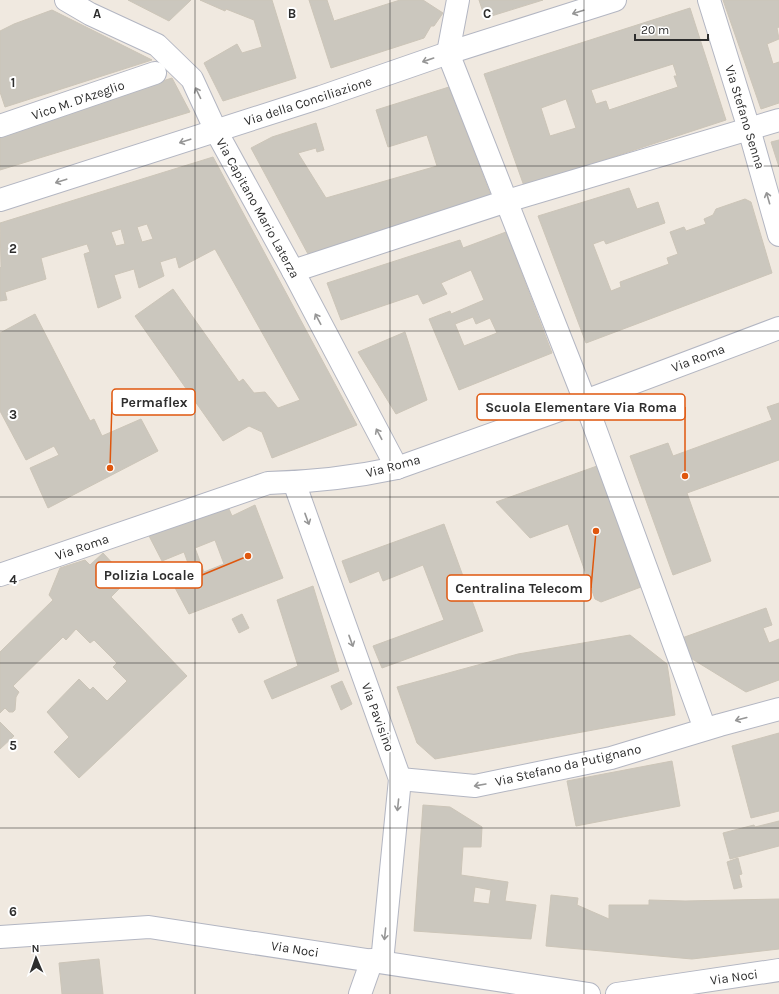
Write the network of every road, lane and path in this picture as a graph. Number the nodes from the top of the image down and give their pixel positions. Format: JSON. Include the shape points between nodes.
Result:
{"nodes":[{"id":1,"x":66,"y":0,"type":"edge"},
{"id":2,"x":458,"y":0,"type":"edge"},
{"id":3,"x":615,"y":0,"type":"edge"},
{"id":4,"x":709,"y":0,"type":"edge"},
{"id":5,"x":448,"y":53,"type":"junction"},
{"id":6,"x":155,"y":73,"type":"dead end"},
{"id":7,"x":779,"y":120,"type":"edge"},
{"id":8,"x":0,"y":126,"type":"edge"},
{"id":9,"x":749,"y":129,"type":"junction"},
{"id":10,"x":216,"y":131,"type":"junction"},
{"id":11,"x":0,"y":200,"type":"edge"},
{"id":12,"x":507,"y":201,"type":"junction"},
{"id":13,"x":779,"y":235,"type":"edge"},
{"id":14,"x":293,"y":271,"type":"junction"},
{"id":15,"x":779,"y":328,"type":"edge"},
{"id":16,"x":586,"y":401,"type":"junction"},
{"id":17,"x":397,"y":468,"type":"junction"},
{"id":18,"x":294,"y":482,"type":"junction"},
{"id":19,"x":0,"y":575,"type":"edge"},
{"id":20,"x":779,"y":709,"type":"edge"},
{"id":21,"x":705,"y":729,"type":"junction"},
{"id":22,"x":400,"y":779,"type":"junction"},
{"id":23,"x":0,"y":936,"type":"edge"},
{"id":24,"x":377,"y":961,"type":"junction"},
{"id":25,"x":779,"y":970,"type":"edge"},
{"id":26,"x":473,"y":985,"type":"edge"},
{"id":27,"x":360,"y":994,"type":"edge"},
{"id":28,"x":589,"y":994,"type":"edge"},
{"id":29,"x":617,"y":994,"type":"edge"}],
"edges":[{"from":10,"to":1,"type":"street","name":"Via Capitano Mario Laterza","one_way":true,"via":[[192,79],[157,45]]},
{"from":2,"to":5,"type":"street"},
{"from":3,"to":5,"type":"street","name":"Via della Conciliazione","one_way":true},
{"from":4,"to":9,"type":"street","name":"Via Stefano Senna"},
{"from":5,"to":10,"type":"street","name":"Via della Conciliazione","one_way":true},
{"from":5,"to":12,"type":"street"},
{"from":6,"to":8,"type":"street","name":"Vico M. D'Azeglio"},
{"from":7,"to":9,"type":"street"},
{"from":9,"to":12,"type":"street"},
{"from":13,"to":9,"type":"street","name":"Via Stefano Senna","one_way":true},
{"from":10,"to":11,"type":"street","name":"Via della Conciliazione","one_way":true},
{"from":10,"to":14,"type":"street","name":"Via Capitano Mario Laterza"},
{"from":12,"to":14,"type":"street"},
{"from":12,"to":16,"type":"street"},
{"from":17,"to":14,"type":"street","name":"Via Capitano Mario Laterza","one_way":true},
{"from":15,"to":16,"type":"street","name":"Via Roma"},
{"from":16,"to":17,"type":"street","name":"Via Roma"},
{"from":16,"to":21,"type":"street"},
{"from":17,"to":18,"type":"street","name":"Via Roma","via":[[371,474]]},
{"from":18,"to":19,"type":"street","name":"Via Roma","via":[[268,483]]},
{"from":18,"to":22,"type":"street","name":"Via Pavisino","one_way":true},
{"from":20,"to":21,"type":"street","name":"Via Stefano da Putignano","one_way":true},
{"from":21,"to":22,"type":"street","name":"Via Stefano da Putignano","one_way":true,"via":[[610,758],[475,786]]},
{"from":22,"to":24,"type":"street","name":"Via Pavisino","one_way":true},
{"from":23,"to":24,"type":"street","name":"Via Noci","via":[[149,927]]},
{"from":24,"to":26,"type":"street","name":"Via Noci"},
{"from":24,"to":27,"type":"street","name":"Via Pavisino"},
{"from":25,"to":29,"type":"street","name":"Via Noci"},
{"from":26,"to":28,"type":"street","name":"Via Noci"}]}
